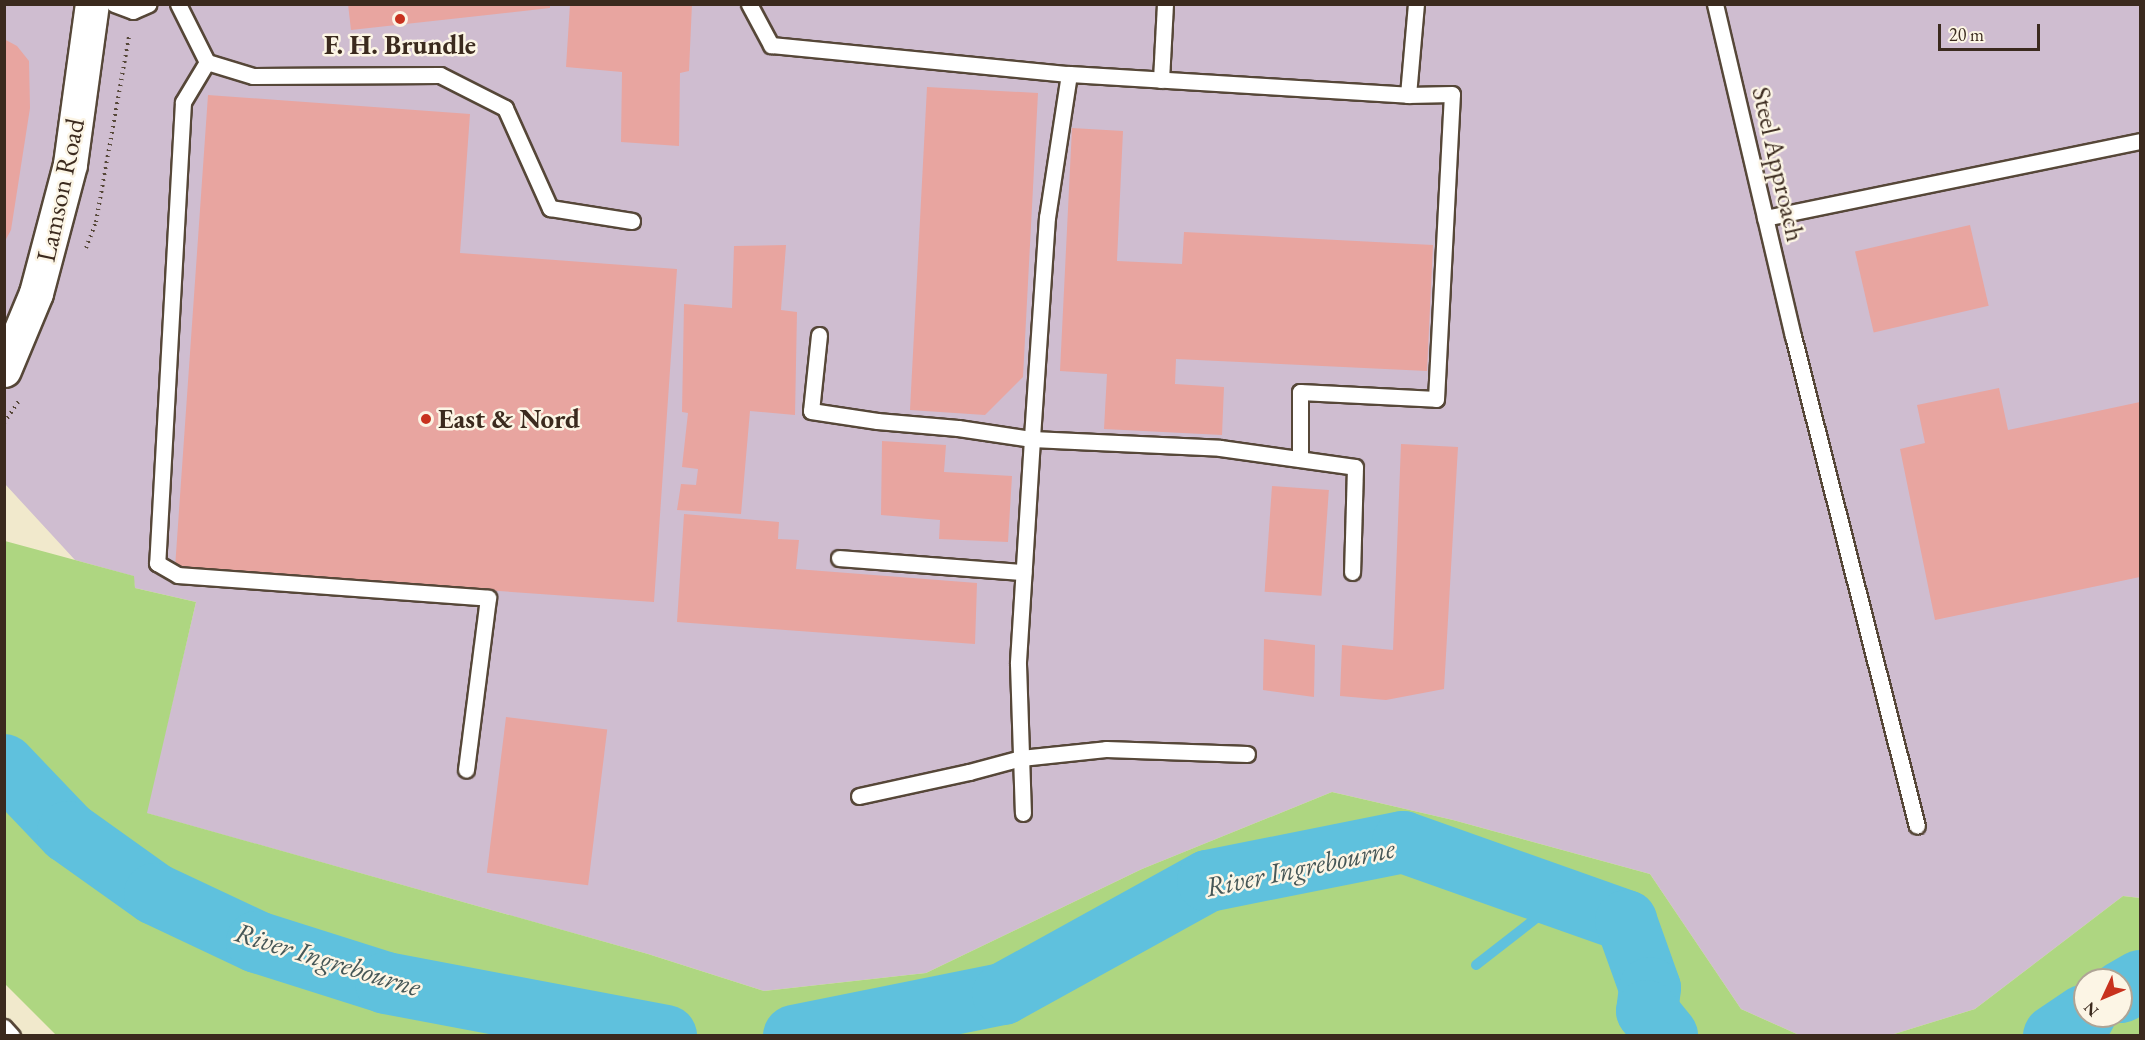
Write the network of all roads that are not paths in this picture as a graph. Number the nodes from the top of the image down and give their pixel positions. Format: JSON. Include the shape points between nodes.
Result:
{"nodes":[{"id":1,"x":92,"y":4,"type":"edge"},
{"id":2,"x":114,"y":4,"type":"edge"},
{"id":3,"x":148,"y":4,"type":"edge"},
{"id":4,"x":178,"y":4,"type":"edge"},
{"id":5,"x":749,"y":4,"type":"edge"},
{"id":6,"x":1165,"y":4,"type":"edge"},
{"id":7,"x":1416,"y":4,"type":"edge"},
{"id":8,"x":1715,"y":4,"type":"edge"},
{"id":9,"x":207,"y":62,"type":"junction"},
{"id":10,"x":1069,"y":74,"type":"junction"},
{"id":11,"x":1161,"y":80,"type":"junction"},
{"id":12,"x":1408,"y":95,"type":"junction"},
{"id":13,"x":2140,"y":141,"type":"edge"},
{"id":14,"x":1765,"y":218,"type":"junction"},
{"id":15,"x":632,"y":221,"type":"dead end"},
{"id":16,"x":819,"y":335,"type":"dead end"},
{"id":17,"x":4,"y":370,"type":"edge"},
{"id":18,"x":1032,"y":439,"type":"junction"},
{"id":19,"x":1300,"y":459,"type":"junction"},
{"id":20,"x":838,"y":558,"type":"dead end"},
{"id":21,"x":1023,"y":572,"type":"junction"},
{"id":22,"x":1352,"y":572,"type":"dead end"},
{"id":23,"x":1247,"y":754,"type":"dead end"},
{"id":24,"x":1021,"y":758,"type":"junction"},
{"id":25,"x":466,"y":771,"type":"dead end"},
{"id":26,"x":858,"y":796,"type":"dead end"},
{"id":27,"x":1023,"y":813,"type":"dead end"},
{"id":28,"x":1917,"y":826,"type":"dead end"},
{"id":29,"x":4,"y":1027,"type":"edge"},
{"id":30,"x":12,"y":1035,"type":"edge"}],
"edges":[{"from":1,"to":17,"type":"street","name":"Lamson Road","via":[[70,164],[36,293]]},
{"from":2,"to":3,"type":"lane","via":[[133,11]]},
{"from":4,"to":9,"type":"lane"},
{"from":5,"to":10,"type":"lane","via":[[771,45]]},
{"from":6,"to":11,"type":"lane"},
{"from":7,"to":12,"type":"lane"},
{"from":8,"to":14,"type":"lane","name":"Steel Approach"},
{"from":9,"to":15,"type":"lane","via":[[253,75],[440,75],[505,108],[550,208]]},
{"from":9,"to":25,"type":"lane","via":[[183,102],[157,563],[178,575],[488,598]]},
{"from":10,"to":11,"type":"lane"},
{"from":10,"to":18,"type":"lane","via":[[1047,217]]},
{"from":11,"to":12,"type":"lane"},
{"from":12,"to":19,"type":"lane","via":[[1452,94],[1436,399],[1300,392]]},
{"from":13,"to":14,"type":"lane"},
{"from":14,"to":28,"type":"lane","name":"Steel Approach"},
{"from":16,"to":18,"type":"lane","via":[[811,411]]},
{"from":18,"to":19,"type":"lane","via":[[1220,448]]},
{"from":18,"to":21,"type":"lane"},
{"from":19,"to":22,"type":"lane","via":[[1355,467]]},
{"from":20,"to":21,"type":"lane"},
{"from":21,"to":24,"type":"lane","via":[[1018,664]]},
{"from":23,"to":24,"type":"lane","via":[[1106,749]]},
{"from":24,"to":26,"type":"lane"},
{"from":24,"to":27,"type":"lane"},
{"from":29,"to":30,"type":"lane"}]}
